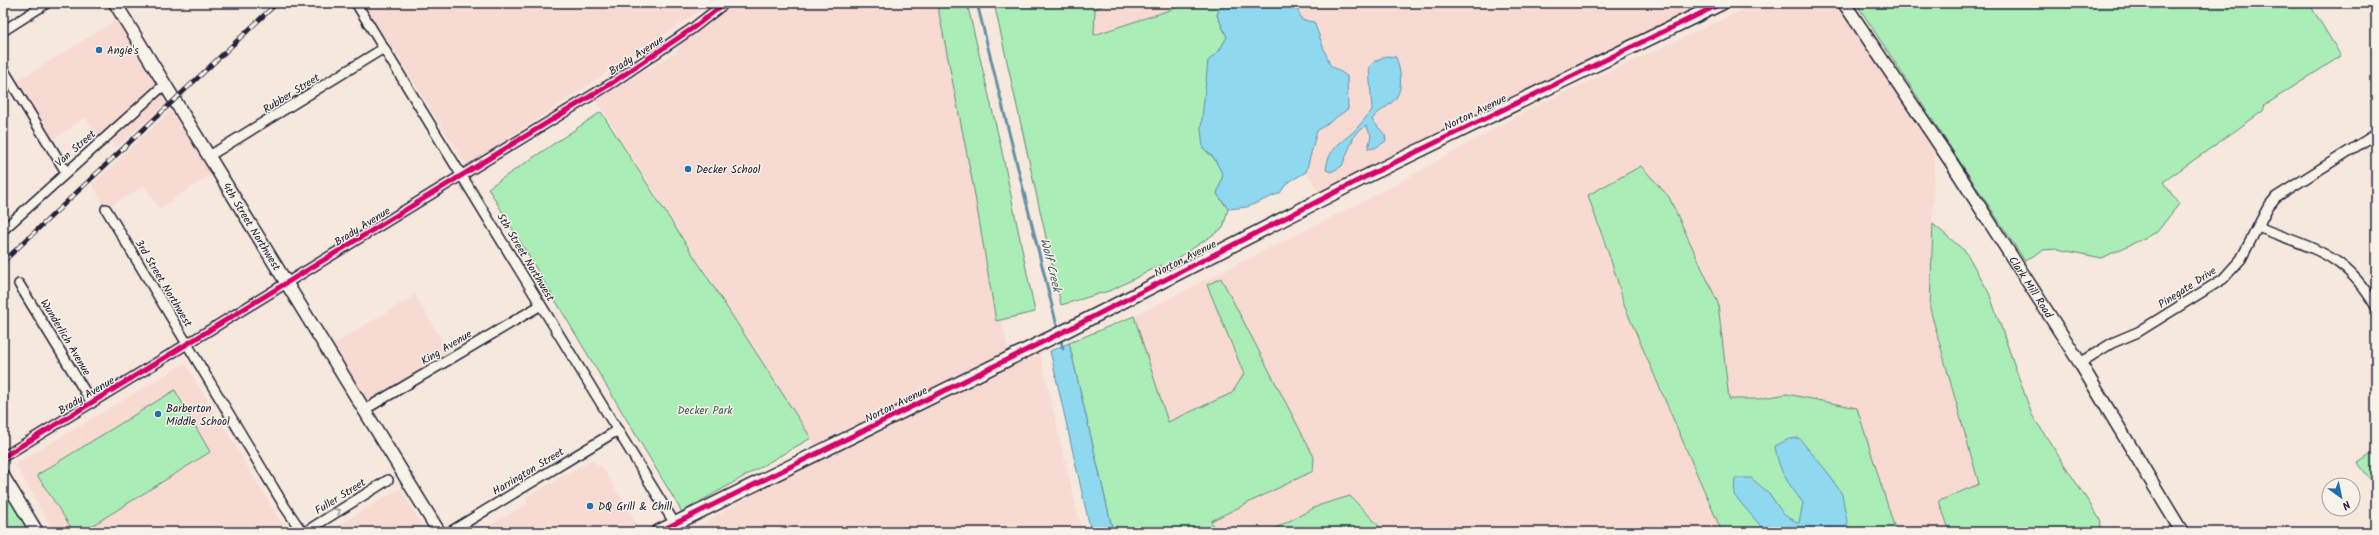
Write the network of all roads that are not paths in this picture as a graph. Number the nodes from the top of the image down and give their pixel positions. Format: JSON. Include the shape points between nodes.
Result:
{"nodes":[{"id":1,"x":47,"y":3,"type":"edge"},
{"id":2,"x":115,"y":3,"type":"edge"},
{"id":3,"x":356,"y":3,"type":"edge"},
{"id":4,"x":725,"y":3,"type":"edge"},
{"id":5,"x":1722,"y":3,"type":"edge"},
{"id":6,"x":1844,"y":3,"type":"edge"},
{"id":7,"x":3,"y":31,"type":"edge"},
{"id":8,"x":384,"y":48,"type":"junction"},
{"id":9,"x":3,"y":69,"type":"edge"},
{"id":10,"x":164,"y":84,"type":"junction"},
{"id":11,"x":2376,"y":134,"type":"edge"},
{"id":12,"x":209,"y":156,"type":"junction"},
{"id":13,"x":66,"y":172,"type":"junction"},
{"id":14,"x":462,"y":175,"type":"junction"},
{"id":15,"x":106,"y":209,"type":"dead end"},
{"id":16,"x":5,"y":224,"type":"edge"},
{"id":17,"x":2258,"y":227,"type":"junction"},
{"id":18,"x":19,"y":284,"type":"dead end"},
{"id":19,"x":288,"y":284,"type":"junction"},
{"id":20,"x":541,"y":305,"type":"junction"},
{"id":21,"x":2376,"y":307,"type":"edge"},
{"id":22,"x":188,"y":345,"type":"junction"},
{"id":23,"x":2080,"y":363,"type":"junction"},
{"id":24,"x":92,"y":403,"type":"junction"},
{"id":25,"x":364,"y":410,"type":"junction"},
{"id":26,"x":618,"y":430,"type":"junction"},
{"id":27,"x":3,"y":457,"type":"edge"},
{"id":28,"x":3,"y":476,"type":"edge"},
{"id":29,"x":388,"y":480,"type":"dead end"},
{"id":30,"x":675,"y":524,"type":"junction"},
{"id":31,"x":37,"y":532,"type":"edge"},
{"id":32,"x":304,"y":532,"type":"edge"},
{"id":33,"x":439,"y":532,"type":"edge"},
{"id":34,"x":450,"y":532,"type":"edge"},
{"id":35,"x":658,"y":532,"type":"edge"},
{"id":36,"x":2182,"y":532,"type":"edge"}],
"edges":[{"from":1,"to":7,"type":"street"},
{"from":2,"to":10,"type":"street","name":"4th Street Northwest"},
{"from":3,"to":8,"type":"street","name":"5th Street Northwest"},
{"from":4,"to":14,"type":"street","name":"Brady Avenue","via":[[648,59]]},
{"from":5,"to":30,"type":"main road","name":"Norton Avenue","via":[[1365,177],[1069,329]]},
{"from":6,"to":23,"type":"street","name":"Clark Mill Road","via":[[1951,162]]},
{"from":8,"to":12,"type":"street","name":"Rubber Street"},
{"from":8,"to":14,"type":"street","name":"5th Street Northwest"},
{"from":9,"to":13,"type":"street"},
{"from":10,"to":12,"type":"street","name":"4th Street Northwest"},
{"from":10,"to":13,"type":"street","name":"Van Street"},
{"from":11,"to":17,"type":"street","name":"Pinegate Drive","via":[[2276,197]]},
{"from":12,"to":19,"type":"street","name":"4th Street Northwest"},
{"from":13,"to":16,"type":"street","name":"Van Street"},
{"from":14,"to":19,"type":"street","name":"Brady Avenue"},
{"from":14,"to":20,"type":"street","name":"5th Street Northwest"},
{"from":15,"to":22,"type":"street","name":"3rd Street Northwest"},
{"from":17,"to":21,"type":"street","via":[[2339,261],[2364,287]]},
{"from":17,"to":23,"type":"street","name":"Pinegate Drive","via":[[2241,259],[2223,279],[2138,332],[2112,343]]},
{"from":18,"to":24,"type":"street","name":"Wunderlich Avenue"},
{"from":19,"to":22,"type":"street","name":"Brady Avenue"},
{"from":19,"to":25,"type":"street","name":"4th Street Northwest"},
{"from":20,"to":25,"type":"street","name":"King Avenue"},
{"from":20,"to":26,"type":"street","name":"5th Street Northwest"},
{"from":22,"to":24,"type":"street","name":"Brady Avenue"},
{"from":22,"to":32,"type":"street","name":"3rd Street Northwest"},
{"from":23,"to":36,"type":"street","name":"Clark Mill Road"},
{"from":24,"to":27,"type":"street","name":"Brady Avenue"},
{"from":25,"to":33,"type":"street","name":"4th Street Northwest"},
{"from":26,"to":30,"type":"street","name":"5th Street Northwest"},
{"from":26,"to":34,"type":"street","name":"Harrington Street"},
{"from":28,"to":31,"type":"street"},
{"from":32,"to":29,"type":"street","name":"Fuller Street","one_way":true},
{"from":30,"to":35,"type":"main road","name":"Norton Avenue"}]}
